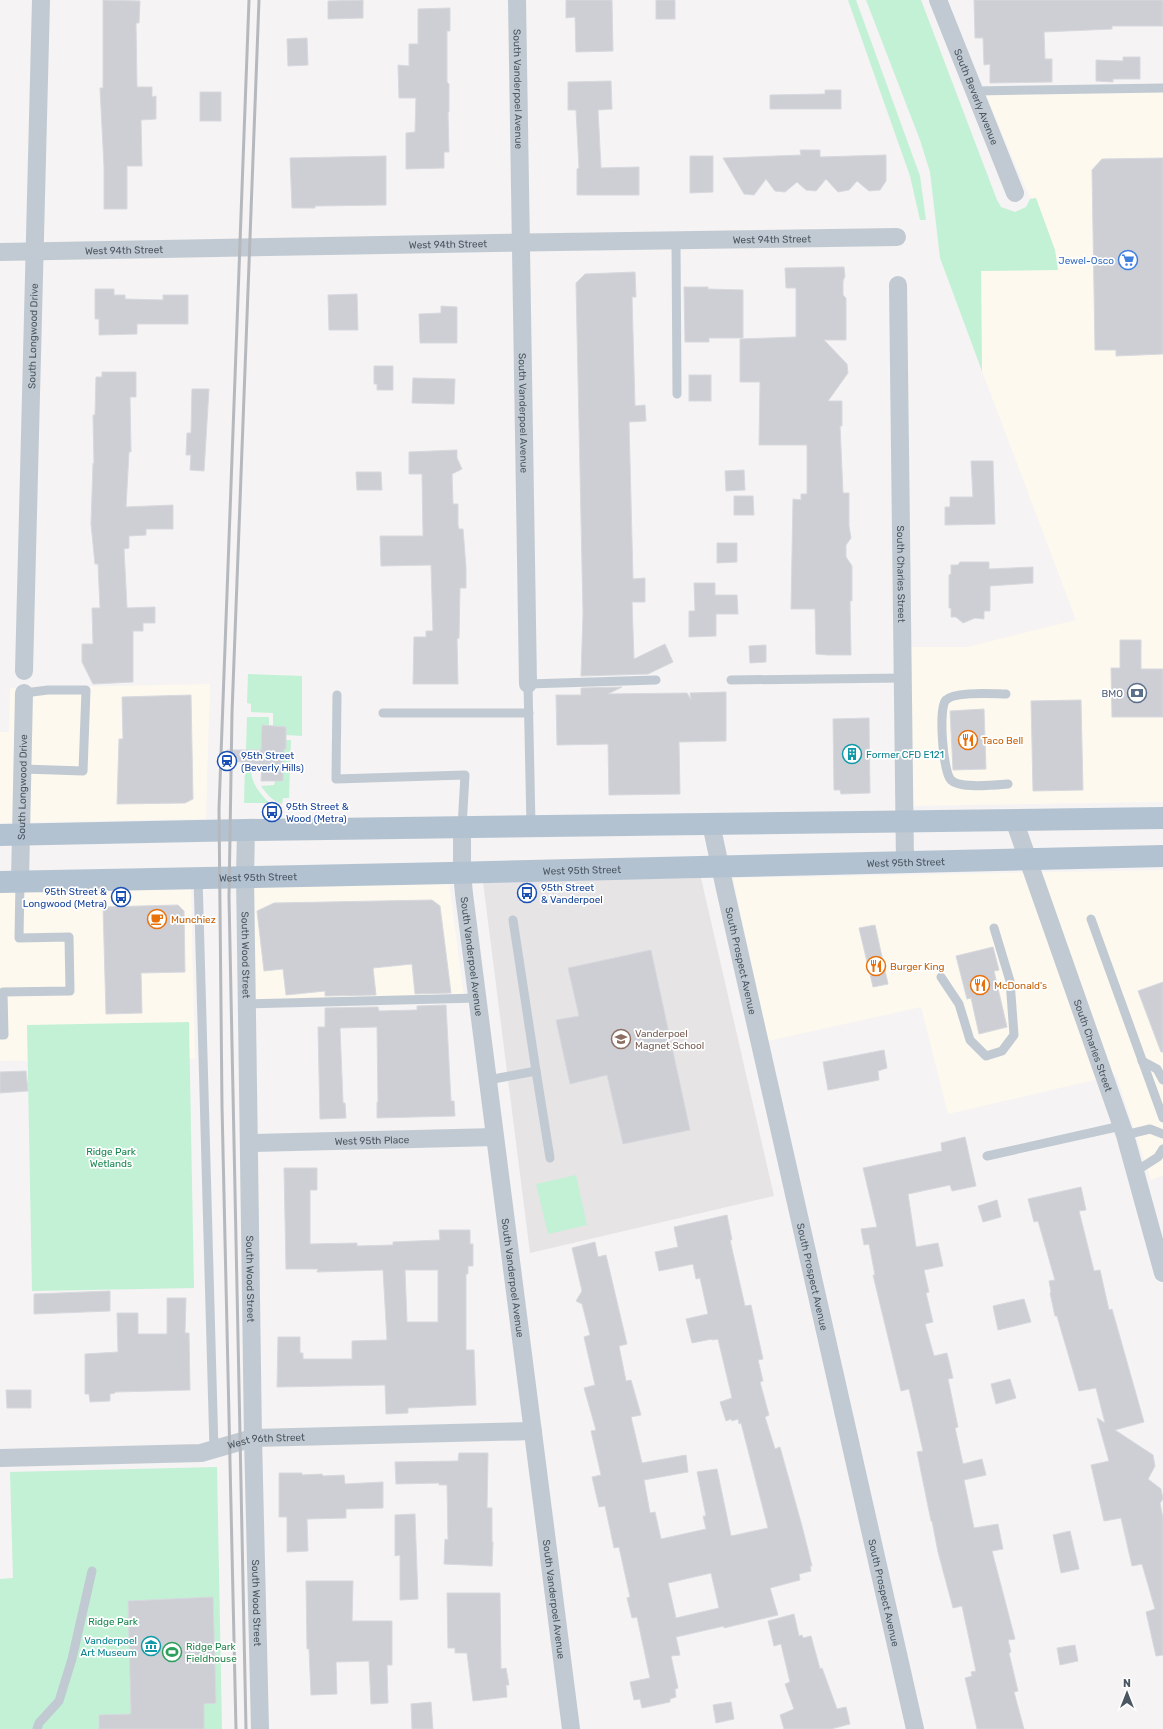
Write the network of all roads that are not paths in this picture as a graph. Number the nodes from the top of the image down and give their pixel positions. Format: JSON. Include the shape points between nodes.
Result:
{"nodes":[{"id":1,"x":41,"y":0,"type":"edge"},
{"id":2,"x":518,"y":0,"type":"edge"},
{"id":3,"x":938,"y":0,"type":"edge"},
{"id":4,"x":1163,"y":88,"type":"edge"},
{"id":5,"x":975,"y":91,"type":"junction"},
{"id":6,"x":1015,"y":193,"type":"dead end"},
{"id":7,"x":896,"y":237,"type":"dead end"},
{"id":8,"x":676,"y":240,"type":"junction"},
{"id":9,"x":520,"y":242,"type":"junction"},
{"id":10,"x":0,"y":252,"type":"edge"},
{"id":11,"x":35,"y":252,"type":"junction"},
{"id":12,"x":898,"y":284,"type":"dead end"},
{"id":13,"x":677,"y":394,"type":"dead end"},
{"id":14,"x":24,"y":671,"type":"dead end"},
{"id":15,"x":903,"y":678,"type":"junction"},
{"id":16,"x":656,"y":680,"type":"dead end"},
{"id":17,"x":731,"y":680,"type":"dead end"},
{"id":18,"x":528,"y":684,"type":"junction"},
{"id":19,"x":24,"y":692,"type":"joint"},
{"id":20,"x":1006,"y":694,"type":"dead end"},
{"id":21,"x":337,"y":695,"type":"dead end"},
{"id":22,"x":383,"y":713,"type":"dead end"},
{"id":23,"x":529,"y":713,"type":"junction"},
{"id":24,"x":23,"y":769,"type":"junction"},
{"id":25,"x":1008,"y":784,"type":"dead end"},
{"id":26,"x":1163,"y":818,"type":"edge"},
{"id":27,"x":1014,"y":820,"type":"junction"},
{"id":28,"x":905,"y":821,"type":"junction"},
{"id":29,"x":711,"y":824,"type":"junction"},
{"id":30,"x":531,"y":826,"type":"junction"},
{"id":31,"x":462,"y":827,"type":"junction"},
{"id":32,"x":246,"y":830,"type":"junction"},
{"id":33,"x":10,"y":835,"type":"edge"},
{"id":34,"x":1163,"y":856,"type":"edge"},
{"id":35,"x":1029,"y":860,"type":"junction"},
{"id":36,"x":905,"y":863,"type":"junction"},
{"id":37,"x":720,"y":867,"type":"junction"},
{"id":38,"x":462,"y":873,"type":"junction"},
{"id":39,"x":245,"y":876,"type":"junction"},
{"id":40,"x":198,"y":877,"type":"junction"},
{"id":41,"x":10,"y":882,"type":"edge"},
{"id":42,"x":1091,"y":919,"type":"dead end"},
{"id":43,"x":513,"y":920,"type":"dead end"},
{"id":44,"x":994,"y":928,"type":"dead end"},
{"id":45,"x":941,"y":977,"type":"dead end"},
{"id":46,"x":478,"y":998,"type":"junction"},
{"id":47,"x":247,"y":1004,"type":"junction"},
{"id":48,"x":0,"y":1035,"type":"edge"},
{"id":49,"x":1142,"y":1061,"type":"junction"},
{"id":50,"x":536,"y":1070,"type":"junction"},
{"id":51,"x":488,"y":1080,"type":"junction"},
{"id":52,"x":1163,"y":1080,"type":"edge"},
{"id":53,"x":1162,"y":1113,"type":"edge"},
{"id":54,"x":1123,"y":1130,"type":"junction"},
{"id":55,"x":1163,"y":1134,"type":"edge"},
{"id":56,"x":495,"y":1137,"type":"junction"},
{"id":57,"x":249,"y":1143,"type":"junction"},
{"id":58,"x":1163,"y":1149,"type":"edge"},
{"id":59,"x":987,"y":1156,"type":"dead end"},
{"id":60,"x":550,"y":1158,"type":"dead end"},
{"id":61,"x":1136,"y":1171,"type":"junction"},
{"id":62,"x":1163,"y":1273,"type":"edge"},
{"id":63,"x":533,"y":1431,"type":"junction"},
{"id":64,"x":253,"y":1438,"type":"junction"},
{"id":65,"x":214,"y":1450,"type":"junction"},
{"id":66,"x":0,"y":1458,"type":"edge"},
{"id":67,"x":92,"y":1572,"type":"dead end"},
{"id":68,"x":37,"y":1729,"type":"edge"},
{"id":69,"x":260,"y":1729,"type":"edge"},
{"id":70,"x":571,"y":1729,"type":"edge"},
{"id":71,"x":915,"y":1729,"type":"edge"}],
"edges":[{"from":1,"to":11,"type":"street","name":"South Longwood Drive"},
{"from":2,"to":9,"type":"street","name":"South Vanderpoel Avenue"},
{"from":3,"to":5,"type":"street","name":"South Beverly Avenue"},
{"from":4,"to":5,"type":"lane"},
{"from":5,"to":6,"type":"street","name":"South Beverly Avenue"},
{"from":7,"to":8,"type":"street","name":"West 94th Street"},
{"from":8,"to":9,"type":"street","name":"West 94th Street"},
{"from":8,"to":13,"type":"lane"},
{"from":9,"to":11,"type":"street","name":"West 94th Street"},
{"from":9,"to":18,"type":"street","name":"South Vanderpoel Avenue"},
{"from":10,"to":11,"type":"street","name":"West 94th Street"},
{"from":11,"to":14,"type":"street","name":"South Longwood Drive"},
{"from":12,"to":15,"type":"street","name":"South Charles Street"},
{"from":15,"to":17,"type":"lane"},
{"from":15,"to":28,"type":"street","name":"South Charles Street"},
{"from":16,"to":18,"type":"lane"},
{"from":18,"to":23,"type":"lane","name":"South Vanderpoel Avenue"},
{"from":19,"to":24,"type":"street","name":"South Longwood Drive"},
{"from":19,"to":24,"type":"lane","via":[[86,690],[83,771]]},
{"from":20,"to":25,"type":"lane","via":[[963,695],[946,699],[942,715],[944,765],[951,780],[958,784],[970,785]]},
{"from":21,"to":31,"type":"lane","via":[[336,778],[465,775]]},
{"from":22,"to":23,"type":"lane"},
{"from":23,"to":30,"type":"lane","name":"South Vanderpoel Avenue"},
{"from":24,"to":33,"type":"street","name":"South Longwood Drive"},
{"from":26,"to":27,"type":"main road"},
{"from":27,"to":28,"type":"main road"},
{"from":27,"to":35,"type":"street","name":"South Charles Street"},
{"from":28,"to":29,"type":"main road"},
{"from":28,"to":36,"type":"street","name":"South Charles Street"},
{"from":29,"to":30,"type":"main road"},
{"from":29,"to":37,"type":"street","name":"South Prospect Avenue"},
{"from":30,"to":31,"type":"main road"},
{"from":31,"to":32,"type":"main road"},
{"from":31,"to":38,"type":"street","name":"South Vanderpoel Avenue"},
{"from":32,"to":33,"type":"main road"},
{"from":32,"to":39,"type":"street","name":"South Wood Street"},
{"from":33,"to":41,"type":"street","name":"South Longwood Drive"},
{"from":34,"to":35,"type":"main road","name":"West 95th Street"},
{"from":35,"to":36,"type":"main road","name":"West 95th Street"},
{"from":35,"to":54,"type":"street","name":"South Charles Street"},
{"from":36,"to":37,"type":"main road","name":"West 95th Street"},
{"from":37,"to":38,"type":"main road","name":"West 95th Street"},
{"from":37,"to":71,"type":"street","name":"South Prospect Avenue"},
{"from":38,"to":39,"type":"main road","name":"West 95th Street"},
{"from":38,"to":46,"type":"street","name":"South Vanderpoel Avenue"},
{"from":39,"to":40,"type":"main road","name":"West 95th Street"},
{"from":39,"to":47,"type":"street","name":"South Wood Street"},
{"from":40,"to":41,"type":"main road","name":"West 95th Street"},
{"from":40,"to":65,"type":"lane"},
{"from":41,"to":48,"type":"lane","via":[[18,938],[69,937],[70,991],[3,992],[4,1035]]},
{"from":42,"to":49,"type":"lane"},
{"from":43,"to":50,"type":"lane"},
{"from":44,"to":45,"type":"lane","via":[[1010,981],[1014,1035],[1002,1051],[986,1056],[970,1040],[959,1004]]},
{"from":46,"to":47,"type":"lane"},
{"from":46,"to":51,"type":"street","name":"South Vanderpoel Avenue"},
{"from":47,"to":57,"type":"street","name":"South Wood Street"},
{"from":49,"to":52,"type":"lane","via":[[1157,1068]]},
{"from":49,"to":53,"type":"lane"},
{"from":50,"to":51,"type":"lane"},
{"from":50,"to":60,"type":"lane"},
{"from":51,"to":56,"type":"street","name":"South Vanderpoel Avenue"},
{"from":54,"to":55,"type":"lane","via":[[1150,1128]]},
{"from":54,"to":59,"type":"lane"},
{"from":54,"to":61,"type":"street","name":"South Charles Street"},
{"from":56,"to":57,"type":"street","name":"West 95th Place"},
{"from":56,"to":63,"type":"street","name":"South Vanderpoel Avenue"},
{"from":57,"to":64,"type":"street","name":"South Wood Street"},
{"from":58,"to":61,"type":"lane","via":[[1158,1157]]},
{"from":61,"to":62,"type":"street","name":"South Charles Street"},
{"from":63,"to":64,"type":"street","name":"West 96th Street"},
{"from":63,"to":70,"type":"street","name":"South Vanderpoel Avenue"},
{"from":64,"to":65,"type":"street","name":"West 96th Street"},
{"from":64,"to":69,"type":"street","name":"South Wood Street"},
{"from":65,"to":66,"type":"street","name":"West 96th Street","via":[[202,1454]]},
{"from":67,"to":68,"type":"lane","via":[[72,1660],[59,1701],[39,1723]]}]}
